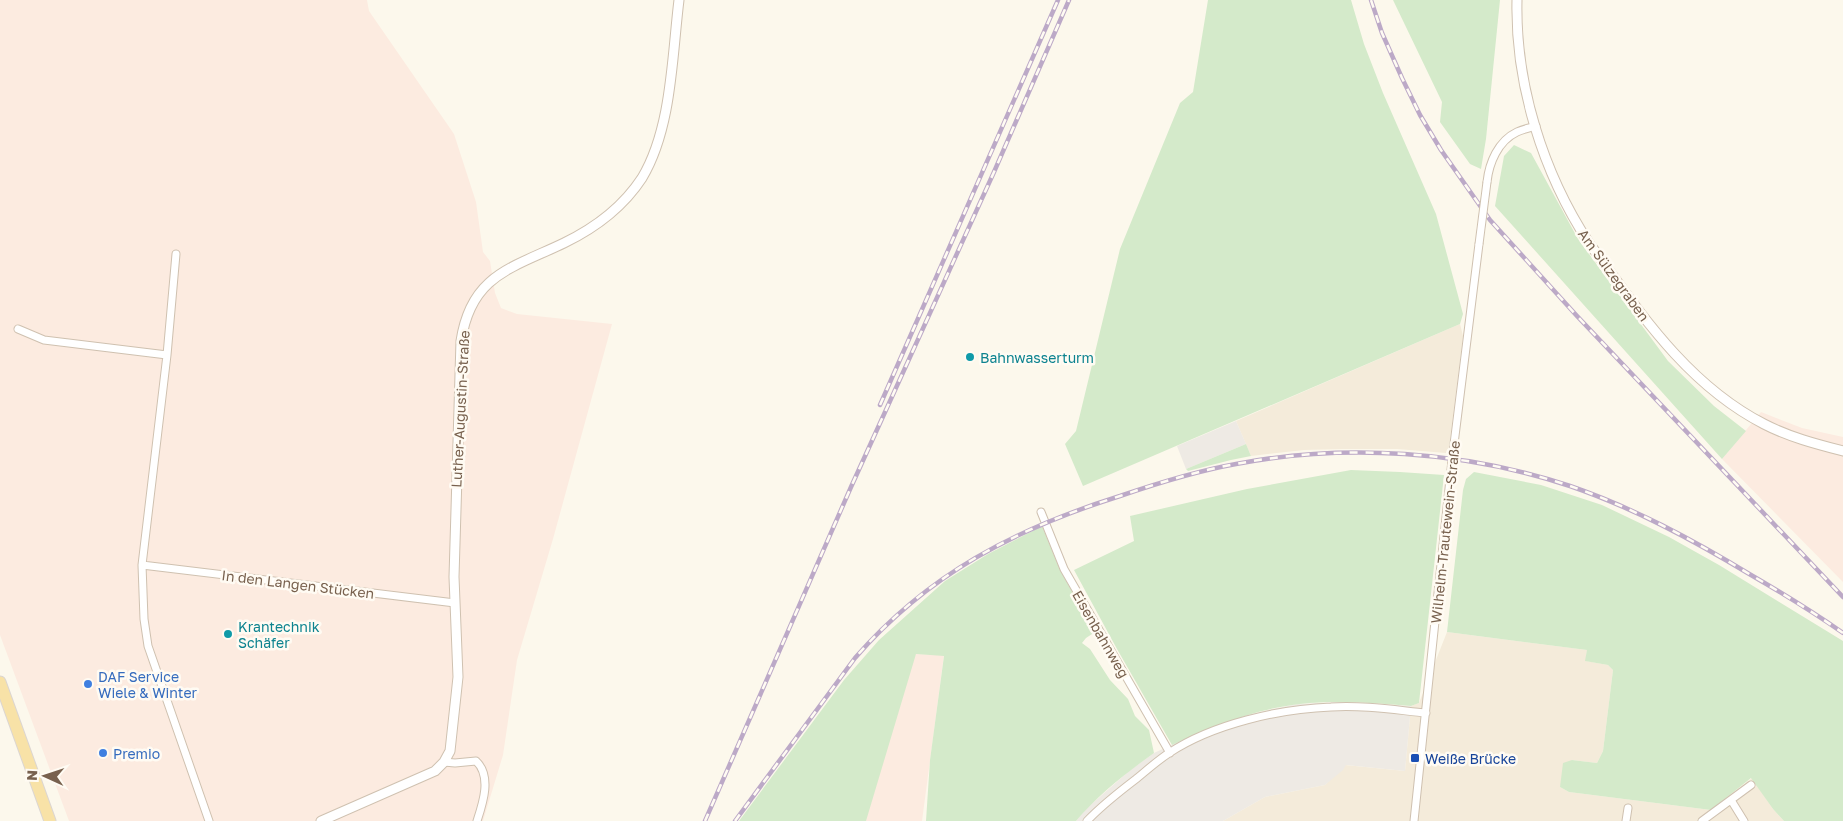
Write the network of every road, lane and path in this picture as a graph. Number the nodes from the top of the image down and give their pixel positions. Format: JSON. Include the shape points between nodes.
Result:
{"nodes":[{"id":1,"x":679,"y":0,"type":"edge"},
{"id":2,"x":1517,"y":0,"type":"edge"},
{"id":3,"x":1536,"y":126,"type":"junction"},
{"id":4,"x":176,"y":254,"type":"dead end"},
{"id":5,"x":18,"y":329,"type":"dead end"},
{"id":6,"x":167,"y":354,"type":"junction"},
{"id":7,"x":1843,"y":451,"type":"edge"},
{"id":8,"x":1041,"y":512,"type":"dead end"},
{"id":9,"x":142,"y":564,"type":"junction"},
{"id":10,"x":455,"y":603,"type":"junction"},
{"id":11,"x":0,"y":682,"type":"edge"},
{"id":12,"x":1426,"y":713,"type":"junction"},
{"id":13,"x":1170,"y":753,"type":"junction"},
{"id":14,"x":444,"y":762,"type":"junction"},
{"id":15,"x":1751,"y":785,"type":"dead end"},
{"id":16,"x":1731,"y":800,"type":"junction"},
{"id":17,"x":1628,"y":808,"type":"dead end"},
{"id":18,"x":50,"y":821,"type":"edge"},
{"id":19,"x":209,"y":821,"type":"edge"},
{"id":20,"x":321,"y":821,"type":"edge"},
{"id":21,"x":477,"y":821,"type":"edge"},
{"id":22,"x":1087,"y":821,"type":"edge"},
{"id":23,"x":1414,"y":821,"type":"edge"},
{"id":24,"x":1626,"y":821,"type":"edge"},
{"id":25,"x":1702,"y":821,"type":"edge"},
{"id":26,"x":1744,"y":821,"type":"edge"}],
"edges":[{"from":1,"to":10,"type":"street","name":"Luther-Augustin-Straße","via":[[664,116],[654,154],[642,177],[617,208],[595,225],[490,280],[466,316],[460,363]]},
{"from":2,"to":3,"type":"street","name":"Am Sülzegraben","via":[[1520,62]]},
{"from":3,"to":7,"type":"street","name":"Am Sülzegraben","via":[[1579,227],[1679,360],[1711,390],[1745,414],[1788,434]]},
{"from":3,"to":12,"type":"street","name":"Wilhelm-Trautewein-Straße","bridge":true,"via":[[1514,133],[1502,144],[1492,159],[1486,182],[1452,460]]},
{"from":4,"to":6,"type":"street"},
{"from":5,"to":6,"type":"street","via":[[44,340]]},
{"from":6,"to":9,"type":"street"},
{"from":8,"to":13,"type":"street","name":"Eisenbahnweg","via":[[1064,569]]},
{"from":9,"to":10,"type":"street","name":"In den Langen Stücken"},
{"from":9,"to":19,"type":"street","via":[[148,646]]},
{"from":10,"to":14,"type":"street","name":"Luther-Augustin-Straße","via":[[457,693],[451,744]]},
{"from":11,"to":18,"type":"main road"},
{"from":12,"to":13,"type":"street","via":[[1354,707],[1305,709],[1241,722],[1211,732]]},
{"from":12,"to":23,"type":"street","name":"Wilhelm-Trautewein-Straße"},
{"from":13,"to":22,"type":"street","via":[[1114,795]]},
{"from":14,"to":20,"type":"street","via":[[428,775]]},
{"from":14,"to":21,"type":"street","via":[[476,761],[481,766],[483,798]]},
{"from":15,"to":16,"type":"street"},
{"from":16,"to":25,"type":"street"},
{"from":16,"to":26,"type":"street"},
{"from":17,"to":24,"type":"street"}]}
